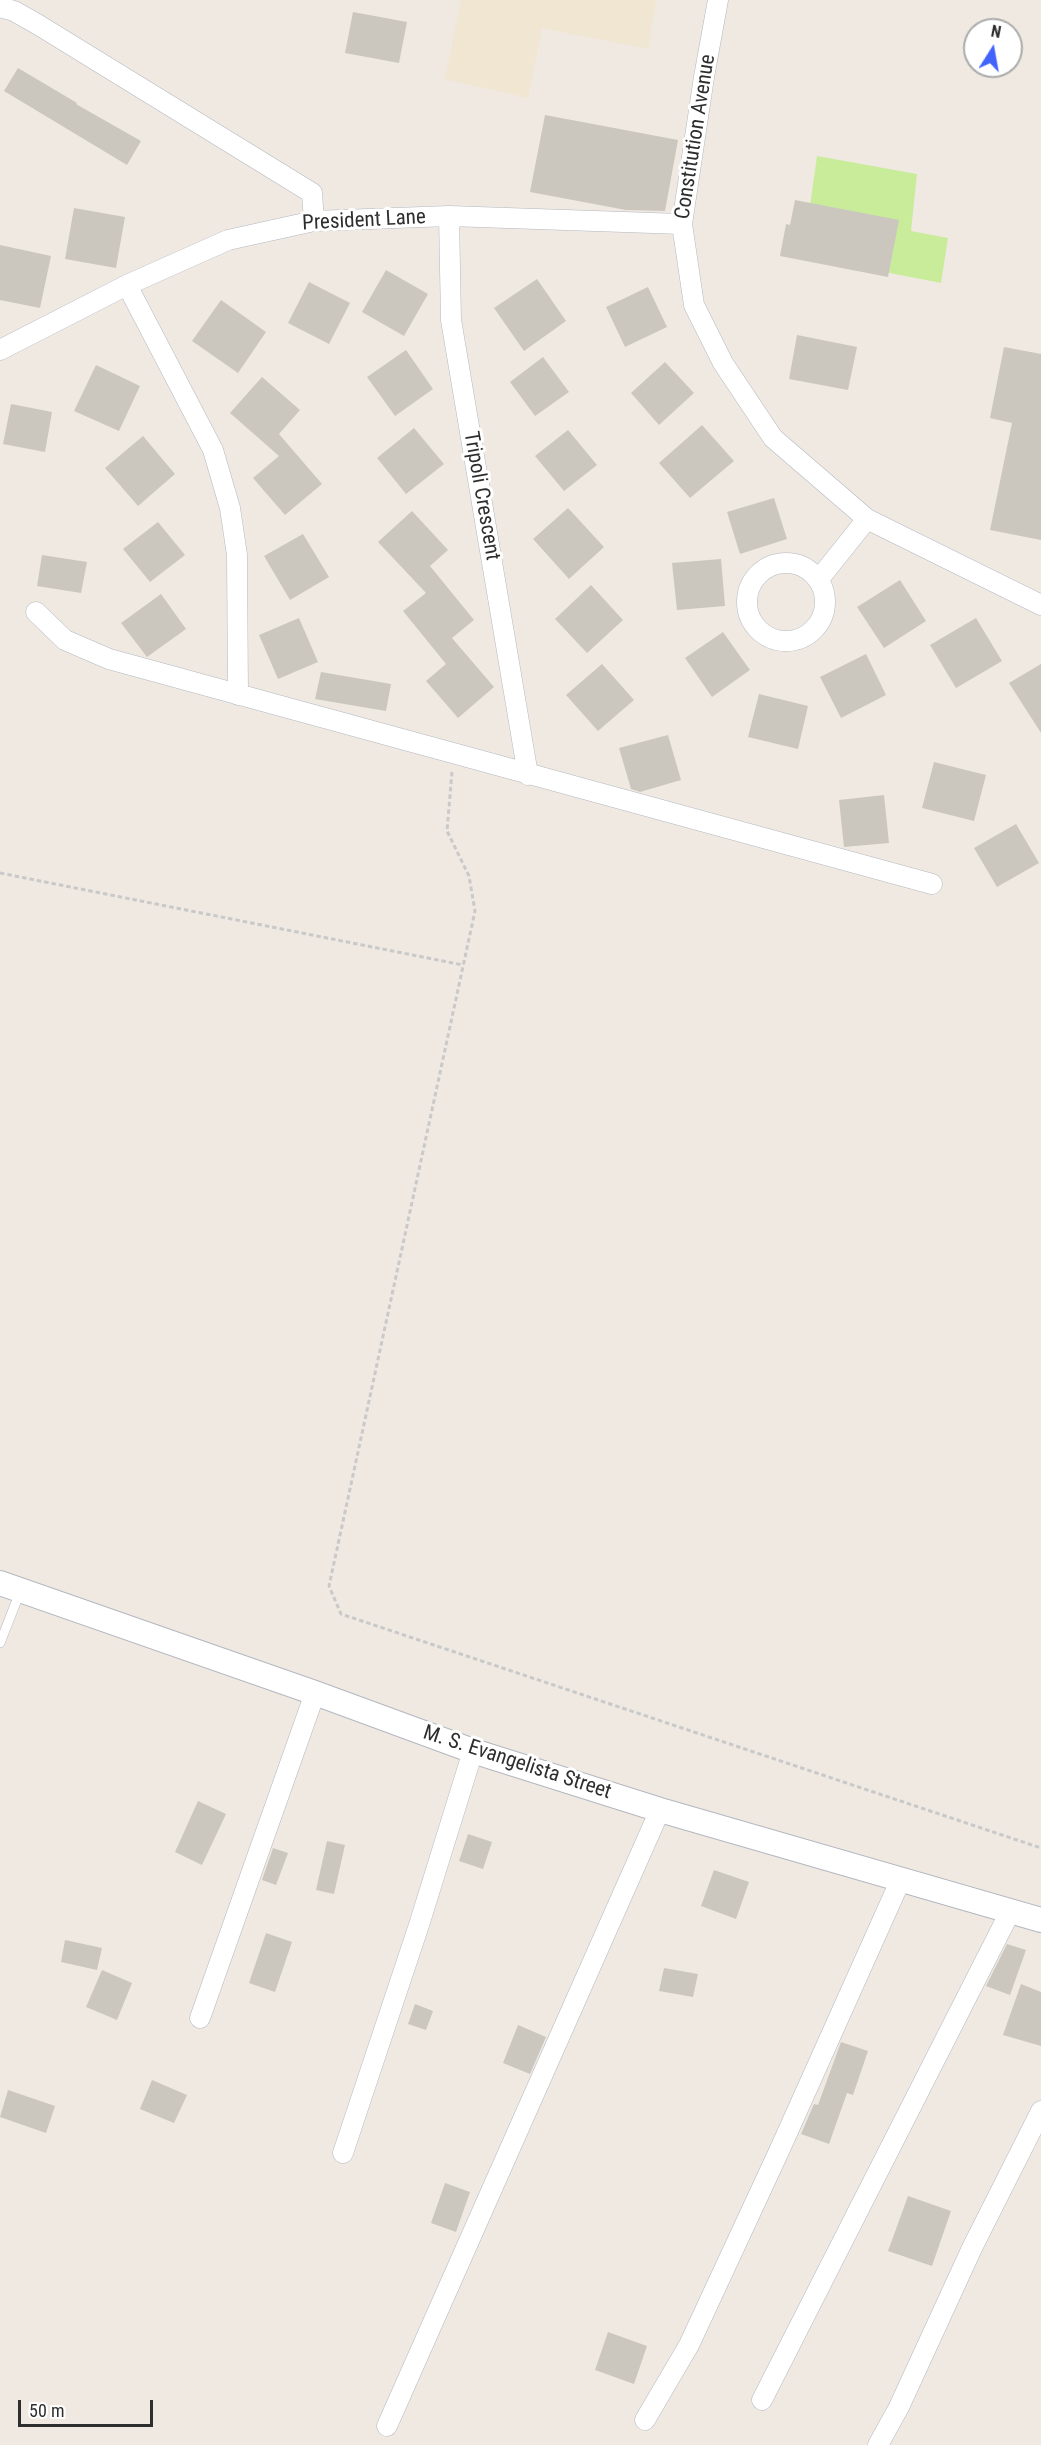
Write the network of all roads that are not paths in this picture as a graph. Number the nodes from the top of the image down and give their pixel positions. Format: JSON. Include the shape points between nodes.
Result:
{"nodes":[{"id":1,"x":718,"y":0,"type":"edge"},
{"id":2,"x":0,"y":8,"type":"edge"},
{"id":3,"x":449,"y":216,"type":"junction"},
{"id":4,"x":314,"y":221,"type":"junction"},
{"id":5,"x":682,"y":224,"type":"junction"},
{"id":6,"x":127,"y":285,"type":"junction"},
{"id":7,"x":0,"y":350,"type":"edge"},
{"id":8,"x":867,"y":519,"type":"junction"},
{"id":9,"x":819,"y":579,"type":"junction"},
{"id":10,"x":1041,"y":606,"type":"edge"},
{"id":11,"x":36,"y":612,"type":"dead end"},
{"id":12,"x":238,"y":695,"type":"junction"},
{"id":13,"x":528,"y":775,"type":"junction"},
{"id":14,"x":932,"y":884,"type":"dead end"},
{"id":15,"x":10,"y":1586,"type":"edge"},
{"id":16,"x":0,"y":1643,"type":"edge"},
{"id":17,"x":315,"y":1693,"type":"junction"},
{"id":18,"x":473,"y":1751,"type":"junction"},
{"id":19,"x":660,"y":1810,"type":"junction"},
{"id":20,"x":901,"y":1879,"type":"junction"},
{"id":21,"x":1011,"y":1910,"type":"junction"},
{"id":22,"x":1041,"y":1920,"type":"edge"},
{"id":23,"x":200,"y":2018,"type":"dead end"},
{"id":24,"x":1041,"y":2111,"type":"edge"},
{"id":25,"x":343,"y":2152,"type":"dead end"},
{"id":26,"x":762,"y":2400,"type":"dead end"},
{"id":27,"x":645,"y":2420,"type":"dead end"},
{"id":28,"x":387,"y":2426,"type":"dead end"},
{"id":29,"x":878,"y":2445,"type":"edge"}],
"edges":[{"from":1,"to":5,"type":"street","name":"Constitution Avenue"},
{"from":2,"to":4,"type":"street","via":[[37,24],[312,193]]},
{"from":3,"to":4,"type":"street","name":"President Lane"},
{"from":3,"to":5,"type":"street","name":"President Lane"},
{"from":3,"to":13,"type":"street","name":"Tripoli Crescent","via":[[451,320]]},
{"from":4,"to":6,"type":"street","name":"President Lane","via":[[228,240]]},
{"from":5,"to":8,"type":"street","name":"Constitution Avenue","via":[[694,305],[723,363],[773,438]]},
{"from":6,"to":7,"type":"street","name":"President Lane"},
{"from":6,"to":12,"type":"street","via":[[213,450],[230,508],[237,555]]},
{"from":8,"to":9,"type":"street"},
{"from":8,"to":10,"type":"street","name":"Constitution Avenue"},
{"from":9,"to":9,"type":"street","via":[[826,605],[823,618],[809,634],[790,641],[776,640],[754,624],[747,598],[758,573],[783,562],[794,563]]},
{"from":11,"to":12,"type":"street","via":[[65,640],[109,659]]},
{"from":12,"to":13,"type":"street"},
{"from":13,"to":14,"type":"street"},
{"from":15,"to":16,"type":"lane"},
{"from":15,"to":17,"type":"street","name":"M. S. Evangelista Street"},
{"from":17,"to":18,"type":"street","name":"M. S. Evangelista Street"},
{"from":17,"to":23,"type":"street"},
{"from":18,"to":19,"type":"street","name":"M. S. Evangelista Street"},
{"from":18,"to":25,"type":"street"},
{"from":19,"to":20,"type":"street","name":"M. S. Evangelista Street"},
{"from":19,"to":28,"type":"street"},
{"from":20,"to":21,"type":"street","name":"M. S. Evangelista Street"},
{"from":20,"to":27,"type":"street","via":[[689,2345]]},
{"from":21,"to":22,"type":"street","name":"M. S. Evangelista Street"},
{"from":21,"to":26,"type":"street"},
{"from":24,"to":29,"type":"street"}]}
